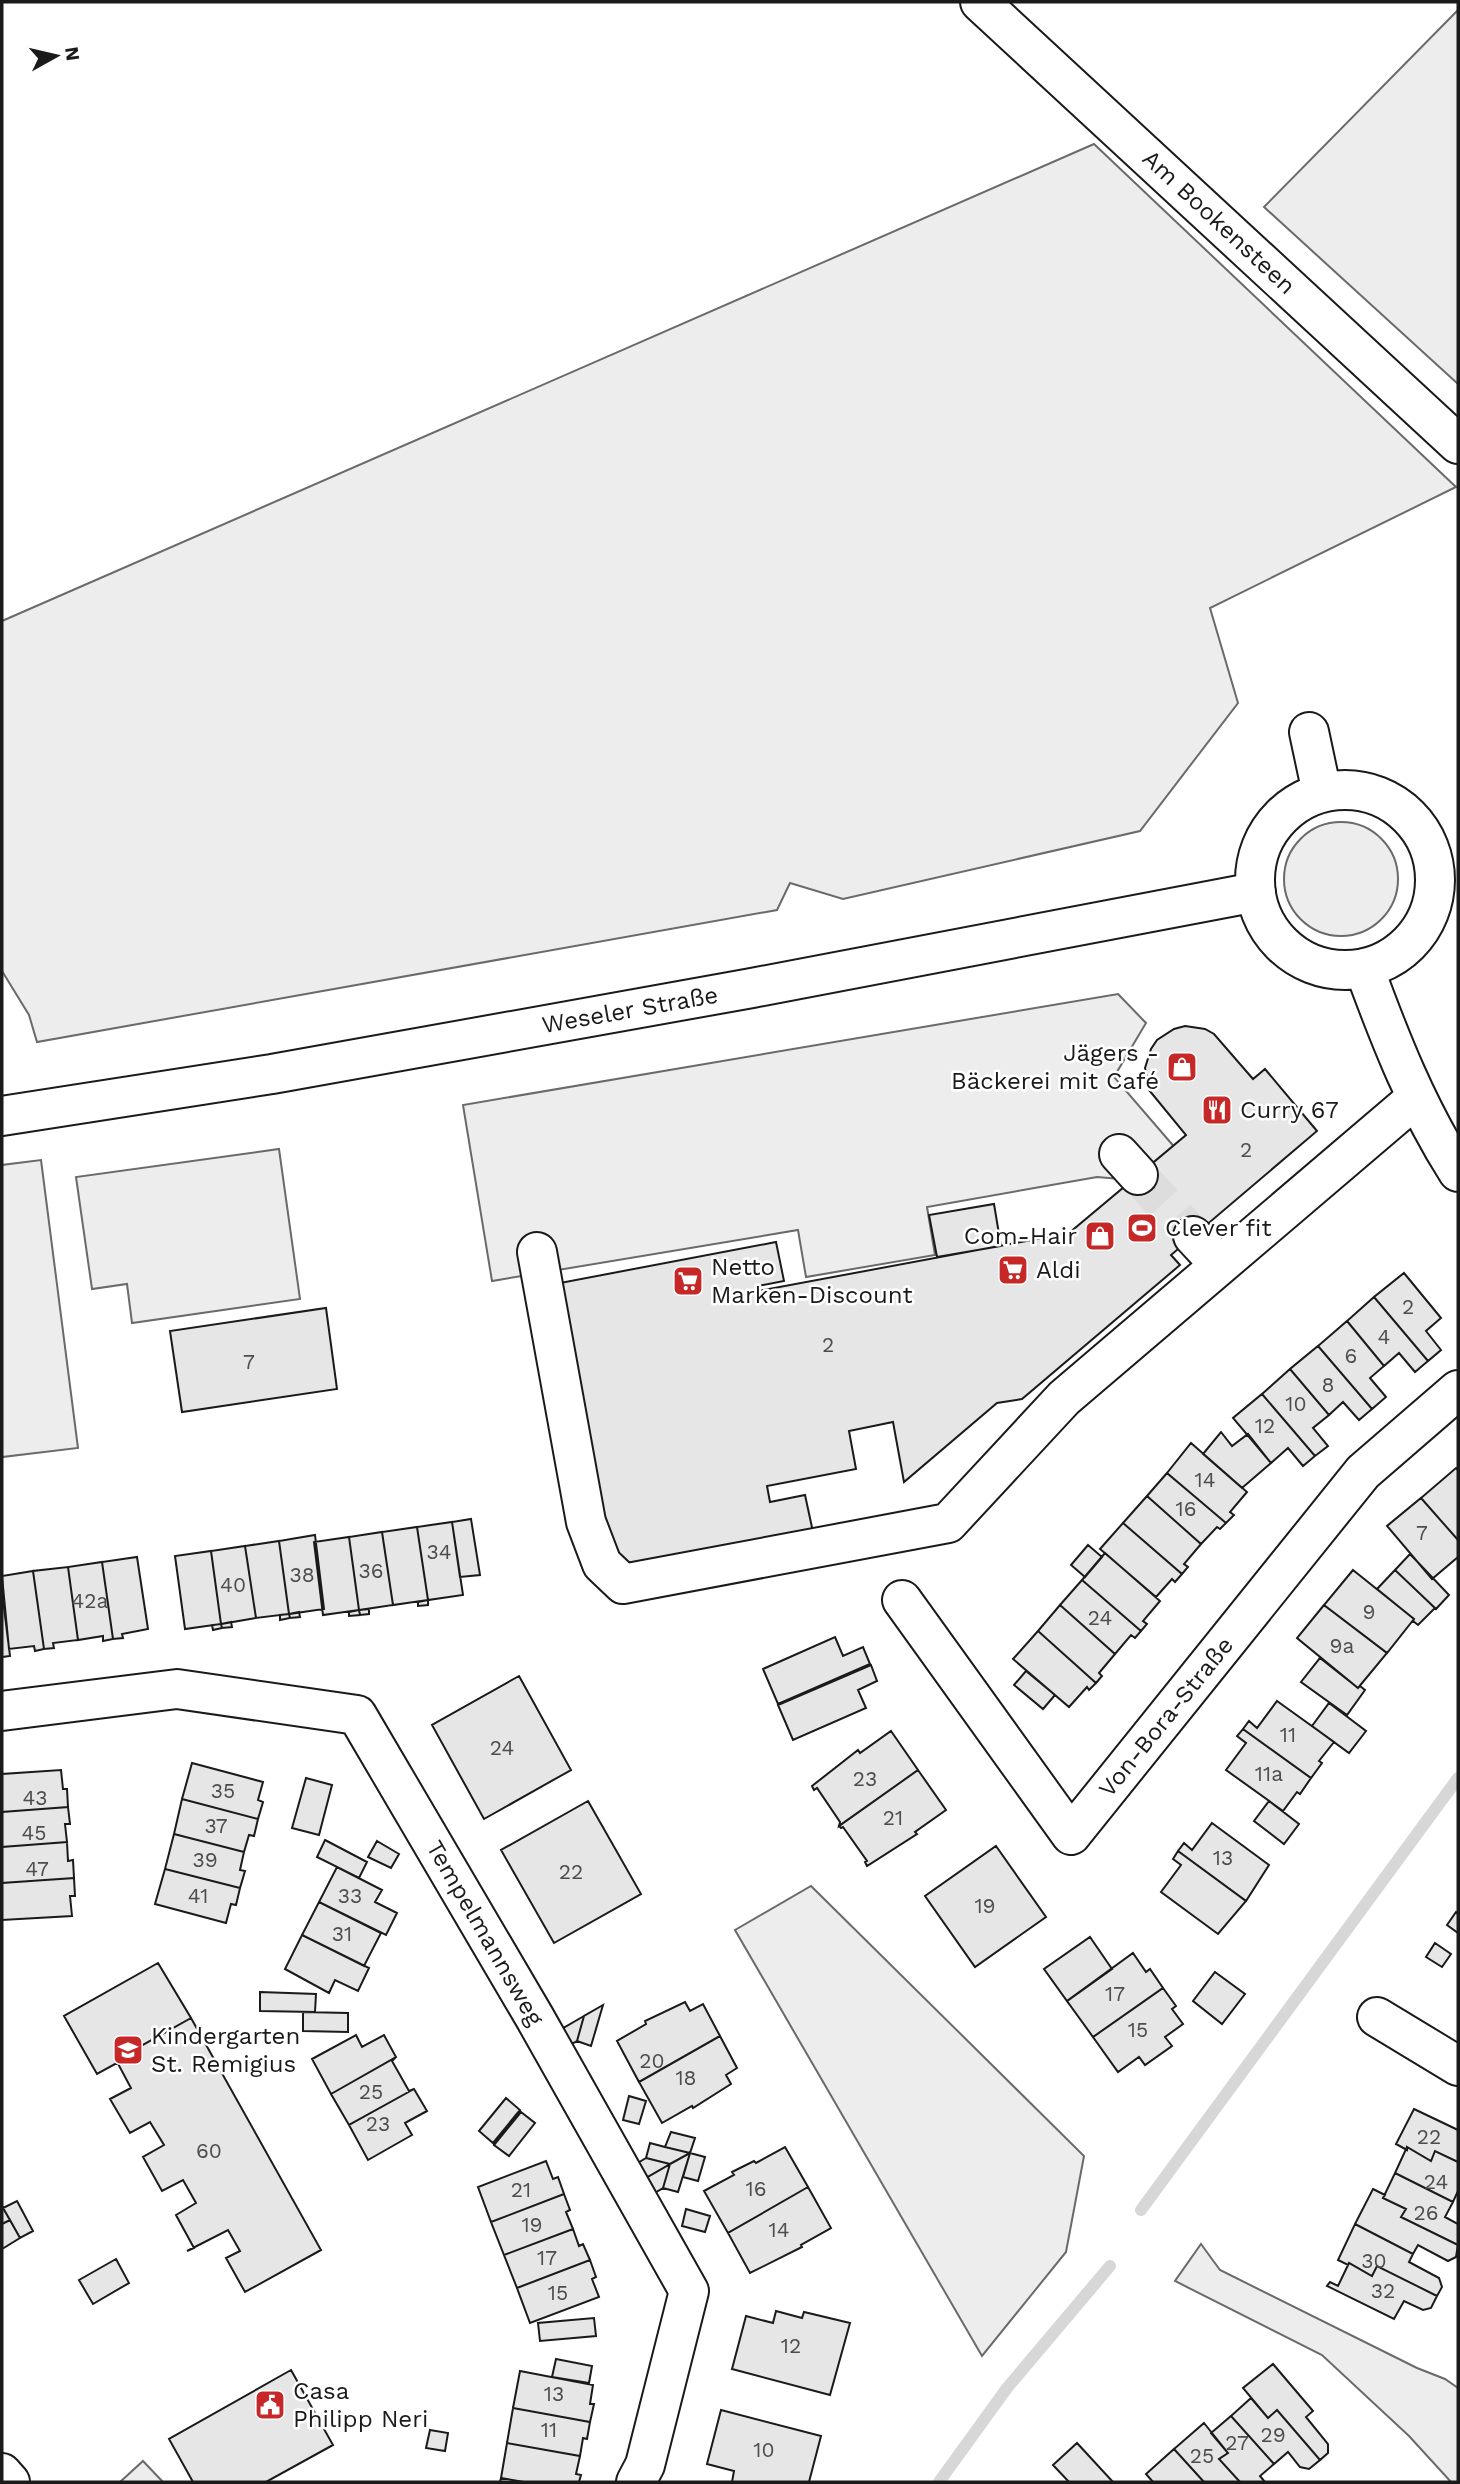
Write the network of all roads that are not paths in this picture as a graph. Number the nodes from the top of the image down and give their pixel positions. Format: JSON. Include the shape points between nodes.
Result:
{"nodes":[{"id":1,"x":980,"y":2,"type":"edge"},
{"id":2,"x":1458,"y":444,"type":"edge"},
{"id":3,"x":1309,"y":732,"type":"dead end"},
{"id":4,"x":1322,"y":793,"type":"junction"},
{"id":5,"x":1446,"y":858,"type":"edge"},
{"id":6,"x":1256,"y":892,"type":"junction"},
{"id":7,"x":1364,"y":968,"type":"junction"},
{"id":8,"x":1416,"y":1098,"type":"junction"},
{"id":9,"x":2,"y":1116,"type":"edge"},
{"id":10,"x":1458,"y":1172,"type":"edge"},
{"id":11,"x":1193,"y":1237,"type":"tunnel mouth"},
{"id":12,"x":537,"y":1252,"type":"dead end"},
{"id":13,"x":1219,"y":1264,"type":"junction"},
{"id":14,"x":1458,"y":1390,"type":"edge"},
{"id":15,"x":902,"y":1600,"type":"dead end"},
{"id":16,"x":2,"y":1711,"type":"edge"},
{"id":17,"x":1377,"y":2017,"type":"dead end"},
{"id":18,"x":1458,"y":2066,"type":"edge"},
{"id":19,"x":2,"y":2473,"type":"edge"},
{"id":20,"x":10,"y":2482,"type":"edge"},
{"id":21,"x":636,"y":2482,"type":"edge"}],
"edges":[{"from":1,"to":2,"type":"street","name":"Am Bookensteen"},
{"from":3,"to":4,"type":"street"},
{"from":4,"to":5,"type":"street","via":[[1355,790],[1382,797],[1405,812]]},
{"from":4,"to":6,"type":"street","via":[[1302,800],[1281,817],[1265,839],[1256,864]]},
{"from":5,"to":7,"type":"street","via":[[1428,916],[1413,940],[1391,958]]},
{"from":6,"to":7,"type":"street","via":[[1265,920],[1282,944],[1307,961],[1335,970]]},
{"from":6,"to":9,"type":"street","name":"Weseler Straße","via":[[382,1055]]},
{"from":7,"to":8,"type":"street"},
{"from":8,"to":10,"type":"street"},
{"from":8,"to":13,"type":"street"},
{"from":11,"to":13,"type":"street"},
{"from":12,"to":13,"type":"street","via":[[586,1522],[602,1564],[623,1584],[948,1523],[1064,1398]]},
{"from":14,"to":15,"type":"street","name":"Von-Bora-Straße","via":[[1363,1472],[1071,1835]]},
{"from":16,"to":21,"type":"street","name":"Tempelmannsweg","via":[[177,1689],[357,1715],[690,2291],[645,2465]]},
{"from":17,"to":18,"type":"street"},
{"from":19,"to":20,"type":"street"}]}
